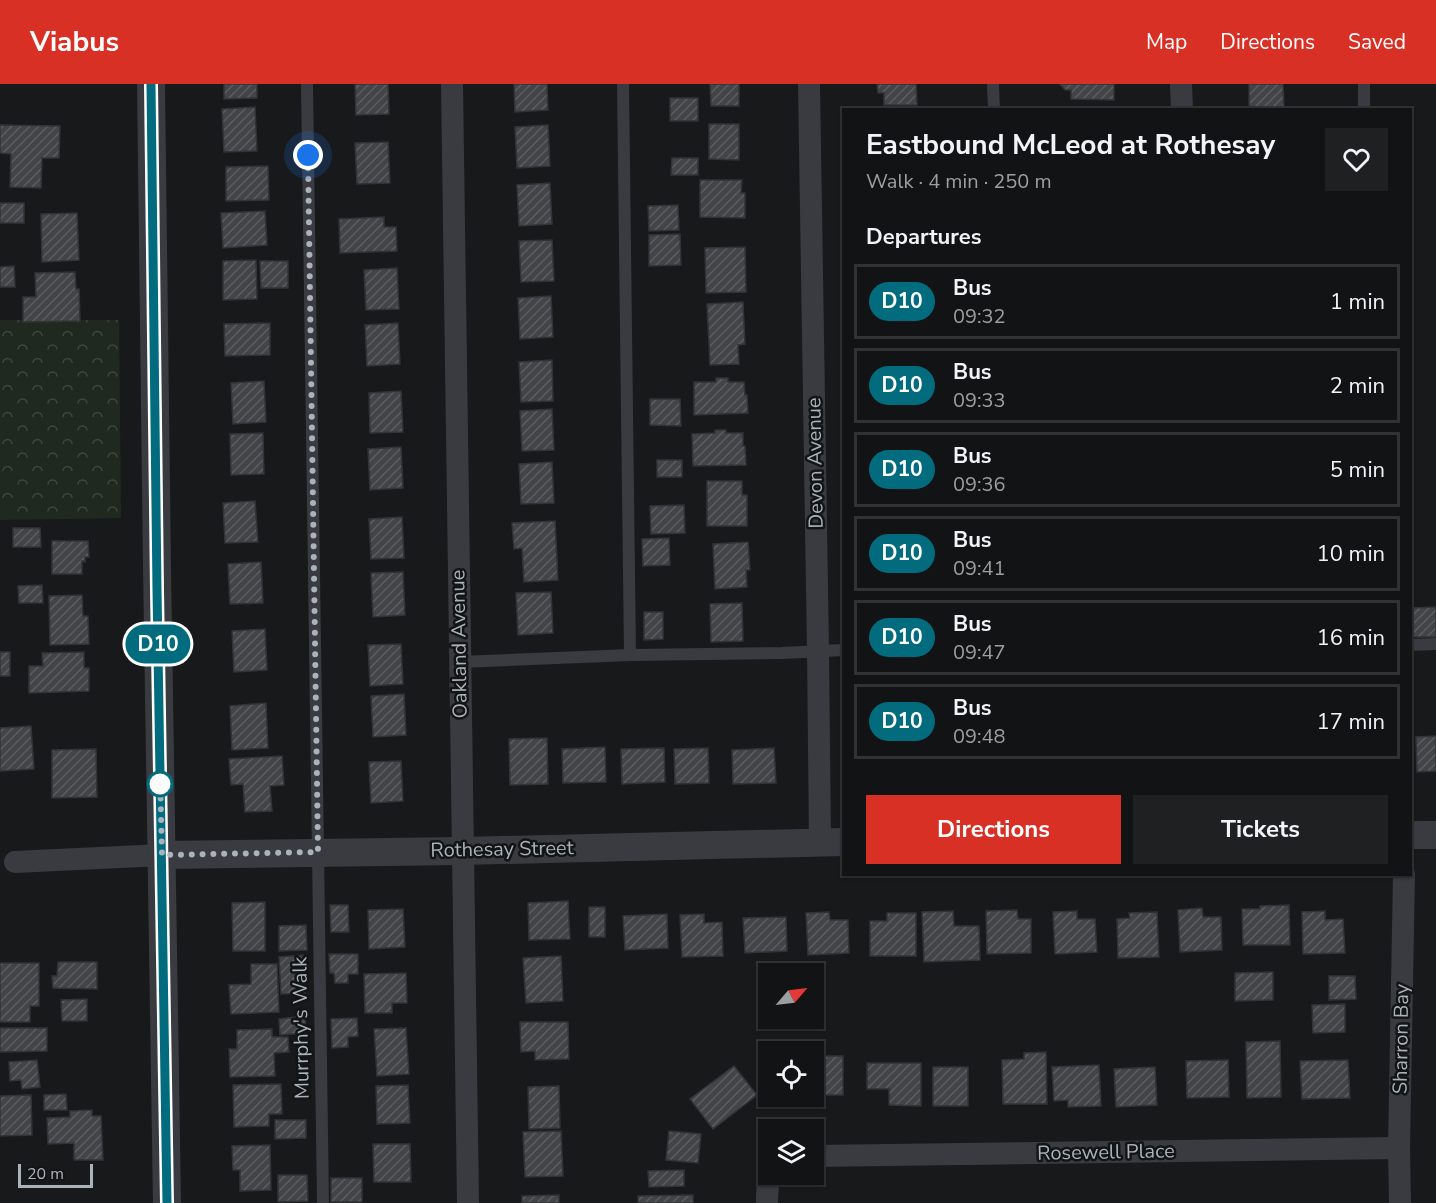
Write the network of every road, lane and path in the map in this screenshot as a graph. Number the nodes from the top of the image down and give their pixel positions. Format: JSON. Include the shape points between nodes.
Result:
{"nodes":[{"id":1,"x":151,"y":84,"type":"edge"},
{"id":2,"x":307,"y":84,"type":"edge"},
{"id":3,"x":452,"y":84,"type":"edge"},
{"id":4,"x":623,"y":84,"type":"edge"},
{"id":5,"x":809,"y":84,"type":"edge"},
{"id":6,"x":993,"y":84,"type":"edge"},
{"id":7,"x":1181,"y":84,"type":"edge"},
{"id":8,"x":1364,"y":84,"type":"edge"},
{"id":9,"x":994,"y":108,"type":"edge"},
{"id":10,"x":1182,"y":108,"type":"edge"},
{"id":11,"x":1364,"y":108,"type":"edge"},
{"id":12,"x":1436,"y":644,"type":"edge"},
{"id":13,"x":1412,"y":645,"type":"edge"},
{"id":14,"x":818,"y":650,"type":"junction"},
{"id":15,"x":842,"y":650,"type":"edge"},
{"id":16,"x":630,"y":655,"type":"junction"},
{"id":17,"x":460,"y":662,"type":"junction"},
{"id":18,"x":1412,"y":835,"type":"edge"},
{"id":19,"x":1436,"y":835,"type":"edge"},
{"id":20,"x":831,"y":842,"type":"edge"},
{"id":21,"x":462,"y":850,"type":"junction"},
{"id":22,"x":318,"y":852,"type":"junction"},
{"id":23,"x":162,"y":855,"type":"junction"},
{"id":24,"x":15,"y":862,"type":"dead end"},
{"id":25,"x":1404,"y":876,"type":"edge"},
{"id":26,"x":1399,"y":1148,"type":"junction"},
{"id":27,"x":824,"y":1156,"type":"edge"},
{"id":28,"x":769,"y":1185,"type":"edge"},
{"id":29,"x":167,"y":1203,"type":"edge"},
{"id":30,"x":323,"y":1203,"type":"edge"},
{"id":31,"x":468,"y":1203,"type":"edge"},
{"id":32,"x":767,"y":1203,"type":"edge"},
{"id":33,"x":1400,"y":1203,"type":"edge"}],
"edges":[{"from":1,"to":23,"type":"street"},
{"from":2,"to":22,"type":"lane","name":"Murrphy's Walk"},
{"from":3,"to":17,"type":"street","name":"Oakland Avenue"},
{"from":4,"to":16,"type":"lane"},
{"from":5,"to":14,"type":"street","name":"Devon Avenue"},
{"from":6,"to":9,"type":"lane"},
{"from":7,"to":10,"type":"street"},
{"from":8,"to":11,"type":"lane"},
{"from":12,"to":13,"type":"lane"},
{"from":14,"to":15,"type":"lane"},
{"from":14,"to":16,"type":"lane"},
{"from":14,"to":20,"type":"street","name":"Devon Avenue"},
{"from":16,"to":17,"type":"lane"},
{"from":17,"to":21,"type":"street","name":"Oakland Avenue"},
{"from":18,"to":19,"type":"street"},
{"from":20,"to":21,"type":"street","name":"Rothesay Street"},
{"from":21,"to":22,"type":"street","name":"Rothesay Street"},
{"from":21,"to":31,"type":"street","name":"Oakland Avenue"},
{"from":22,"to":23,"type":"street","name":"Rothesay Street"},
{"from":22,"to":30,"type":"lane","name":"Murrphy's Walk"},
{"from":23,"to":24,"type":"street"},
{"from":23,"to":29,"type":"street"},
{"from":25,"to":26,"type":"street","name":"Sharron Bay"},
{"from":26,"to":27,"type":"street","name":"Rosewell Place"},
{"from":26,"to":33,"type":"street","name":"Sharron Bay"},
{"from":28,"to":32,"type":"street"}]}
